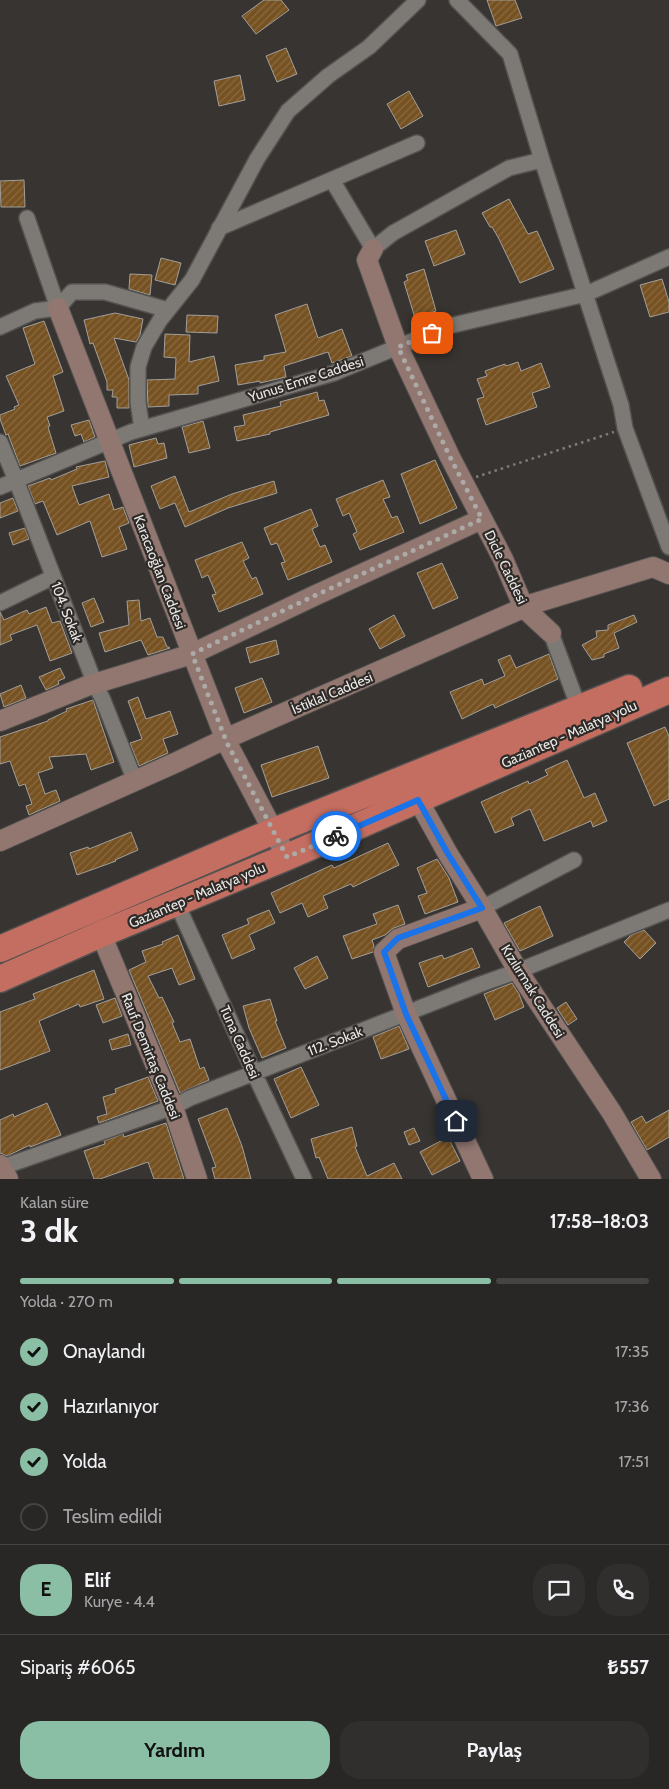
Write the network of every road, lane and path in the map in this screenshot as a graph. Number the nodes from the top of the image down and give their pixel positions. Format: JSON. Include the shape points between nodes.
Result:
{"nodes":[{"id":1,"x":418,"y":0,"type":"edge"},
{"id":2,"x":457,"y":0,"type":"edge"},
{"id":3,"x":417,"y":143,"type":"dead end"},
{"id":4,"x":542,"y":160,"type":"junction"},
{"id":5,"x":332,"y":180,"type":"junction"},
{"id":6,"x":28,"y":218,"type":"dead end"},
{"id":7,"x":220,"y":228,"type":"junction"},
{"id":8,"x":373,"y":249,"type":"junction"},
{"id":9,"x":669,"y":257,"type":"edge"},
{"id":10,"x":586,"y":294,"type":"junction"},
{"id":11,"x":58,"y":308,"type":"junction"},
{"id":12,"x":168,"y":310,"type":"junction"},
{"id":13,"x":0,"y":327,"type":"edge"},
{"id":14,"x":398,"y":347,"type":"junction"},
{"id":15,"x":624,"y":428,"type":"junction"},
{"id":16,"x":142,"y":429,"type":"junction"},
{"id":17,"x":0,"y":442,"type":"edge"},
{"id":18,"x":110,"y":442,"type":"junction"},
{"id":19,"x":16,"y":480,"type":"junction"},
{"id":20,"x":462,"y":482,"type":"junction"},
{"id":21,"x":0,"y":486,"type":"edge"},
{"id":22,"x":482,"y":519,"type":"junction"},
{"id":23,"x":669,"y":547,"type":"edge"},
{"id":24,"x":669,"y":574,"type":"edge"},
{"id":25,"x":53,"y":577,"type":"junction"},
{"id":26,"x":0,"y":603,"type":"edge"},
{"id":27,"x":524,"y":608,"type":"junction"},
{"id":28,"x":551,"y":633,"type":"joint"},
{"id":29,"x":192,"y":654,"type":"junction"},
{"id":30,"x":669,"y":672,"type":"edge"},
{"id":31,"x":95,"y":684,"type":"junction"},
{"id":32,"x":669,"y":690,"type":"edge"},
{"id":33,"x":579,"y":708,"type":"junction"},
{"id":34,"x":0,"y":721,"type":"edge"},
{"id":35,"x":225,"y":739,"type":"junction"},
{"id":36,"x":135,"y":781,"type":"junction"},
{"id":37,"x":418,"y":800,"type":"junction"},
{"id":38,"x":274,"y":831,"type":"junction"},
{"id":39,"x":0,"y":841,"type":"edge"},
{"id":40,"x":287,"y":857,"type":"junction"},
{"id":41,"x":574,"y":860,"type":"dead end"},
{"id":42,"x":177,"y":904,"type":"junction"},
{"id":43,"x":482,"y":908,"type":"junction"},
{"id":44,"x":669,"y":910,"type":"edge"},
{"id":45,"x":101,"y":934,"type":"junction"},
{"id":46,"x":0,"y":949,"type":"edge"},
{"id":47,"x":518,"y":971,"type":"junction"},
{"id":48,"x":0,"y":979,"type":"edge"},
{"id":49,"x":406,"y":1014,"type":"junction"},
{"id":50,"x":254,"y":1073,"type":"junction"},
{"id":51,"x":173,"y":1107,"type":"junction"},
{"id":52,"x":2,"y":1170,"type":"edge"},
{"id":53,"x":480,"y":1178,"type":"edge"},
{"id":54,"x":197,"y":1179,"type":"edge"},
{"id":55,"x":304,"y":1179,"type":"edge"},
{"id":56,"x":651,"y":1179,"type":"edge"}],
"edges":[{"from":1,"to":7,"type":"street","via":[[369,47],[328,76],[288,111],[257,159]]},
{"from":2,"to":4,"type":"street","via":[[510,54]]},
{"from":3,"to":5,"type":"street"},
{"from":4,"to":8,"type":"street","via":[[509,168],[393,233]]},
{"from":4,"to":10,"type":"street"},
{"from":5,"to":7,"type":"street"},
{"from":5,"to":8,"type":"street"},
{"from":6,"to":11,"type":"street"},
{"from":7,"to":12,"type":"street","via":[[192,280]]},
{"from":8,"to":14,"type":"street","name":"Dicle Caddesi","via":[[366,260]]},
{"from":9,"to":10,"type":"street","name":"Yunus Emre Caddesi"},
{"from":10,"to":14,"type":"street","name":"Yunus Emre Caddesi","via":[[449,326]]},
{"from":10,"to":15,"type":"street","via":[[621,404]]},
{"from":11,"to":12,"type":"street","via":[[72,292],[104,292]]},
{"from":11,"to":13,"type":"street","via":[[35,310]]},
{"from":11,"to":18,"type":"street","name":"Karacaoğlan Caddesi"},
{"from":12,"to":16,"type":"street","via":[[144,347],[138,367]]},
{"from":14,"to":16,"type":"street","name":"Yunus Emre Caddesi","via":[[334,373]]},
{"from":14,"to":20,"type":"street","name":"Dicle Caddesi"},
{"from":15,"to":20,"type":"path"},
{"from":15,"to":23,"type":"street"},
{"from":16,"to":18,"type":"street","name":"Yunus Emre Caddesi"},
{"from":17,"to":19,"type":"street","name":"104. Sokak"},
{"from":18,"to":19,"type":"street","name":"Yunus Emre Caddesi"},
{"from":18,"to":29,"type":"street","name":"Karacaoğlan Caddesi"},
{"from":19,"to":21,"type":"street","name":"Yunus Emre Caddesi"},
{"from":19,"to":25,"type":"street","name":"104. Sokak"},
{"from":20,"to":22,"type":"street","name":"Dicle Caddesi"},
{"from":22,"to":27,"type":"street","name":"Dicle Caddesi"},
{"from":22,"to":29,"type":"street"},
{"from":24,"to":27,"type":"street","name":"İstiklal Caddesi","via":[[653,567]]},
{"from":25,"to":26,"type":"street"},
{"from":25,"to":31,"type":"street","name":"104. Sokak"},
{"from":27,"to":28,"type":"street","name":"Dicle Caddesi"},
{"from":27,"to":35,"type":"street","name":"İstiklal Caddesi"},
{"from":28,"to":33,"type":"street"},
{"from":29,"to":31,"type":"street"},
{"from":29,"to":35,"type":"street","name":"Karacaoğlan Caddesi"},
{"from":30,"to":33,"type":"highway","name":"Gaziantep - Malatya yolu"},
{"from":31,"to":34,"type":"street"},
{"from":31,"to":36,"type":"street","name":"104. Sokak"},
{"from":32,"to":37,"type":"highway","name":"Gaziantep - Malatya yolu"},
{"from":33,"to":38,"type":"highway","name":"Gaziantep - Malatya yolu"},
{"from":35,"to":36,"type":"street","name":"İstiklal Caddesi"},
{"from":35,"to":38,"type":"street","name":"Karacaoğlan Caddesi"},
{"from":36,"to":39,"type":"street","name":"İstiklal Caddesi"},
{"from":37,"to":40,"type":"highway","name":"Gaziantep - Malatya yolu"},
{"from":37,"to":43,"type":"street","name":"Kızılırmak Caddesi"},
{"from":38,"to":40,"type":"street","name":"Karacaoğlan Caddesi"},
{"from":38,"to":46,"type":"highway","name":"Gaziantep - Malatya yolu"},
{"from":40,"to":42,"type":"highway","name":"Gaziantep - Malatya yolu"},
{"from":41,"to":43,"type":"street"},
{"from":42,"to":45,"type":"highway","name":"Gaziantep - Malatya yolu"},
{"from":42,"to":50,"type":"street","name":"Tuna Caddesi"},
{"from":43,"to":47,"type":"street","name":"Kızılırmak Caddesi"},
{"from":43,"to":49,"type":"street","via":[[398,938],[384,952]]},
{"from":44,"to":47,"type":"street","name":"112. Sokak"},
{"from":45,"to":48,"type":"highway","name":"Gaziantep - Malatya yolu"},
{"from":45,"to":51,"type":"street","name":"Rauf Demirtaş Caddesi"},
{"from":47,"to":49,"type":"street","name":"112. Sokak"},
{"from":47,"to":56,"type":"street","name":"Kızılırmak Caddesi","via":[[612,1113]]},
{"from":49,"to":50,"type":"street","name":"112. Sokak"},
{"from":49,"to":53,"type":"street"},
{"from":50,"to":51,"type":"street","name":"112. Sokak"},
{"from":50,"to":55,"type":"street","name":"Tuna Caddesi"},
{"from":51,"to":52,"type":"street","name":"112. Sokak"},
{"from":51,"to":54,"type":"street","name":"Rauf Demirtaş Caddesi"}]}
